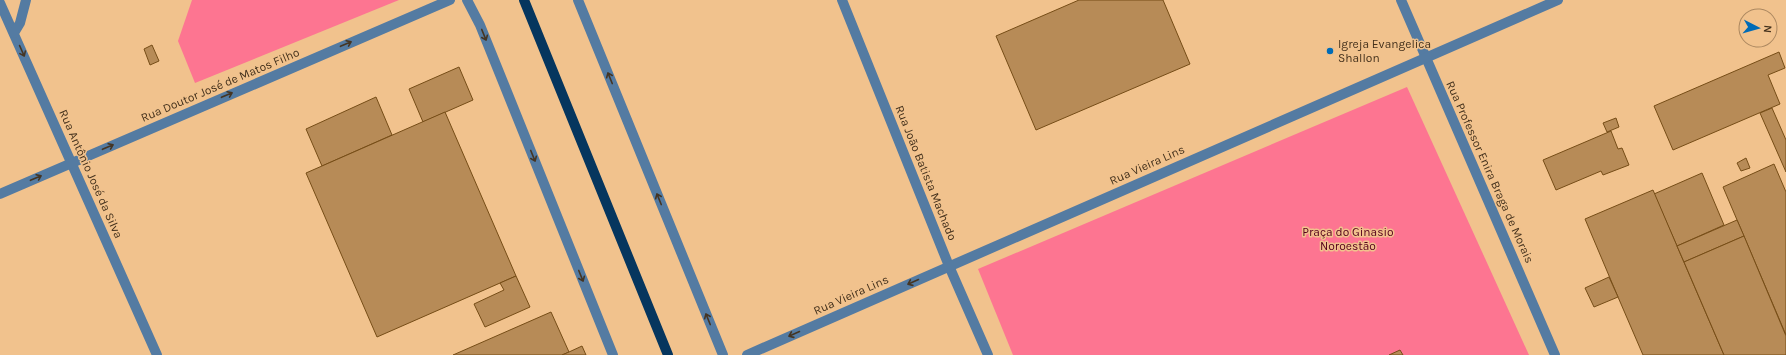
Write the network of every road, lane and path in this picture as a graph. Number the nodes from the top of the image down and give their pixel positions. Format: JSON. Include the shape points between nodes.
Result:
{"nodes":[{"id":1,"x":26,"y":0,"type":"edge"},
{"id":2,"x":450,"y":0,"type":"edge"},
{"id":3,"x":467,"y":0,"type":"edge"},
{"id":4,"x":524,"y":0,"type":"edge"},
{"id":5,"x":578,"y":0,"type":"edge"},
{"id":6,"x":842,"y":0,"type":"edge"},
{"id":7,"x":1401,"y":0,"type":"edge"},
{"id":8,"x":1558,"y":0,"type":"edge"},
{"id":9,"x":0,"y":3,"type":"edge"},
{"id":10,"x":14,"y":33,"type":"junction"},
{"id":11,"x":1426,"y":58,"type":"junction"},
{"id":12,"x":72,"y":163,"type":"junction"},
{"id":13,"x":0,"y":194,"type":"edge"},
{"id":14,"x":949,"y":266,"type":"junction"},
{"id":15,"x":156,"y":355,"type":"edge"},
{"id":16,"x":613,"y":355,"type":"edge"},
{"id":17,"x":668,"y":355,"type":"edge"},
{"id":18,"x":723,"y":355,"type":"edge"},
{"id":19,"x":747,"y":355,"type":"edge"},
{"id":20,"x":988,"y":355,"type":"edge"},
{"id":21,"x":1555,"y":355,"type":"edge"}],
"edges":[{"from":1,"to":10,"type":"street","via":[[20,23]]},
{"from":12,"to":2,"type":"street","name":"Rua Doutor José de Matos Filho","one_way":true},
{"from":3,"to":16,"type":"street","one_way":true,"via":[[480,25]]},
{"from":4,"to":17,"type":"main road"},
{"from":18,"to":5,"type":"street","one_way":true},
{"from":6,"to":14,"type":"street","name":"Rua João Batista Machado"},
{"from":7,"to":11,"type":"street","name":"Rua Professor Enira Braga de Morais"},
{"from":8,"to":11,"type":"street","name":"Rua Vieira Lins"},
{"from":9,"to":10,"type":"street","name":"Rua Antônio José da Silva"},
{"from":10,"to":12,"type":"street","name":"Rua Antônio José da Silva","one_way":true},
{"from":11,"to":14,"type":"street","name":"Rua Vieira Lins"},
{"from":11,"to":21,"type":"street","name":"Rua Professor Enira Braga de Morais"},
{"from":13,"to":12,"type":"street","name":"Rua Doutor José de Matos Filho","one_way":true},
{"from":12,"to":15,"type":"street","name":"Rua Antônio José da Silva"},
{"from":14,"to":19,"type":"street","name":"Rua Vieira Lins","one_way":true},
{"from":14,"to":20,"type":"street","name":"Rua João Batista Machado"}]}
